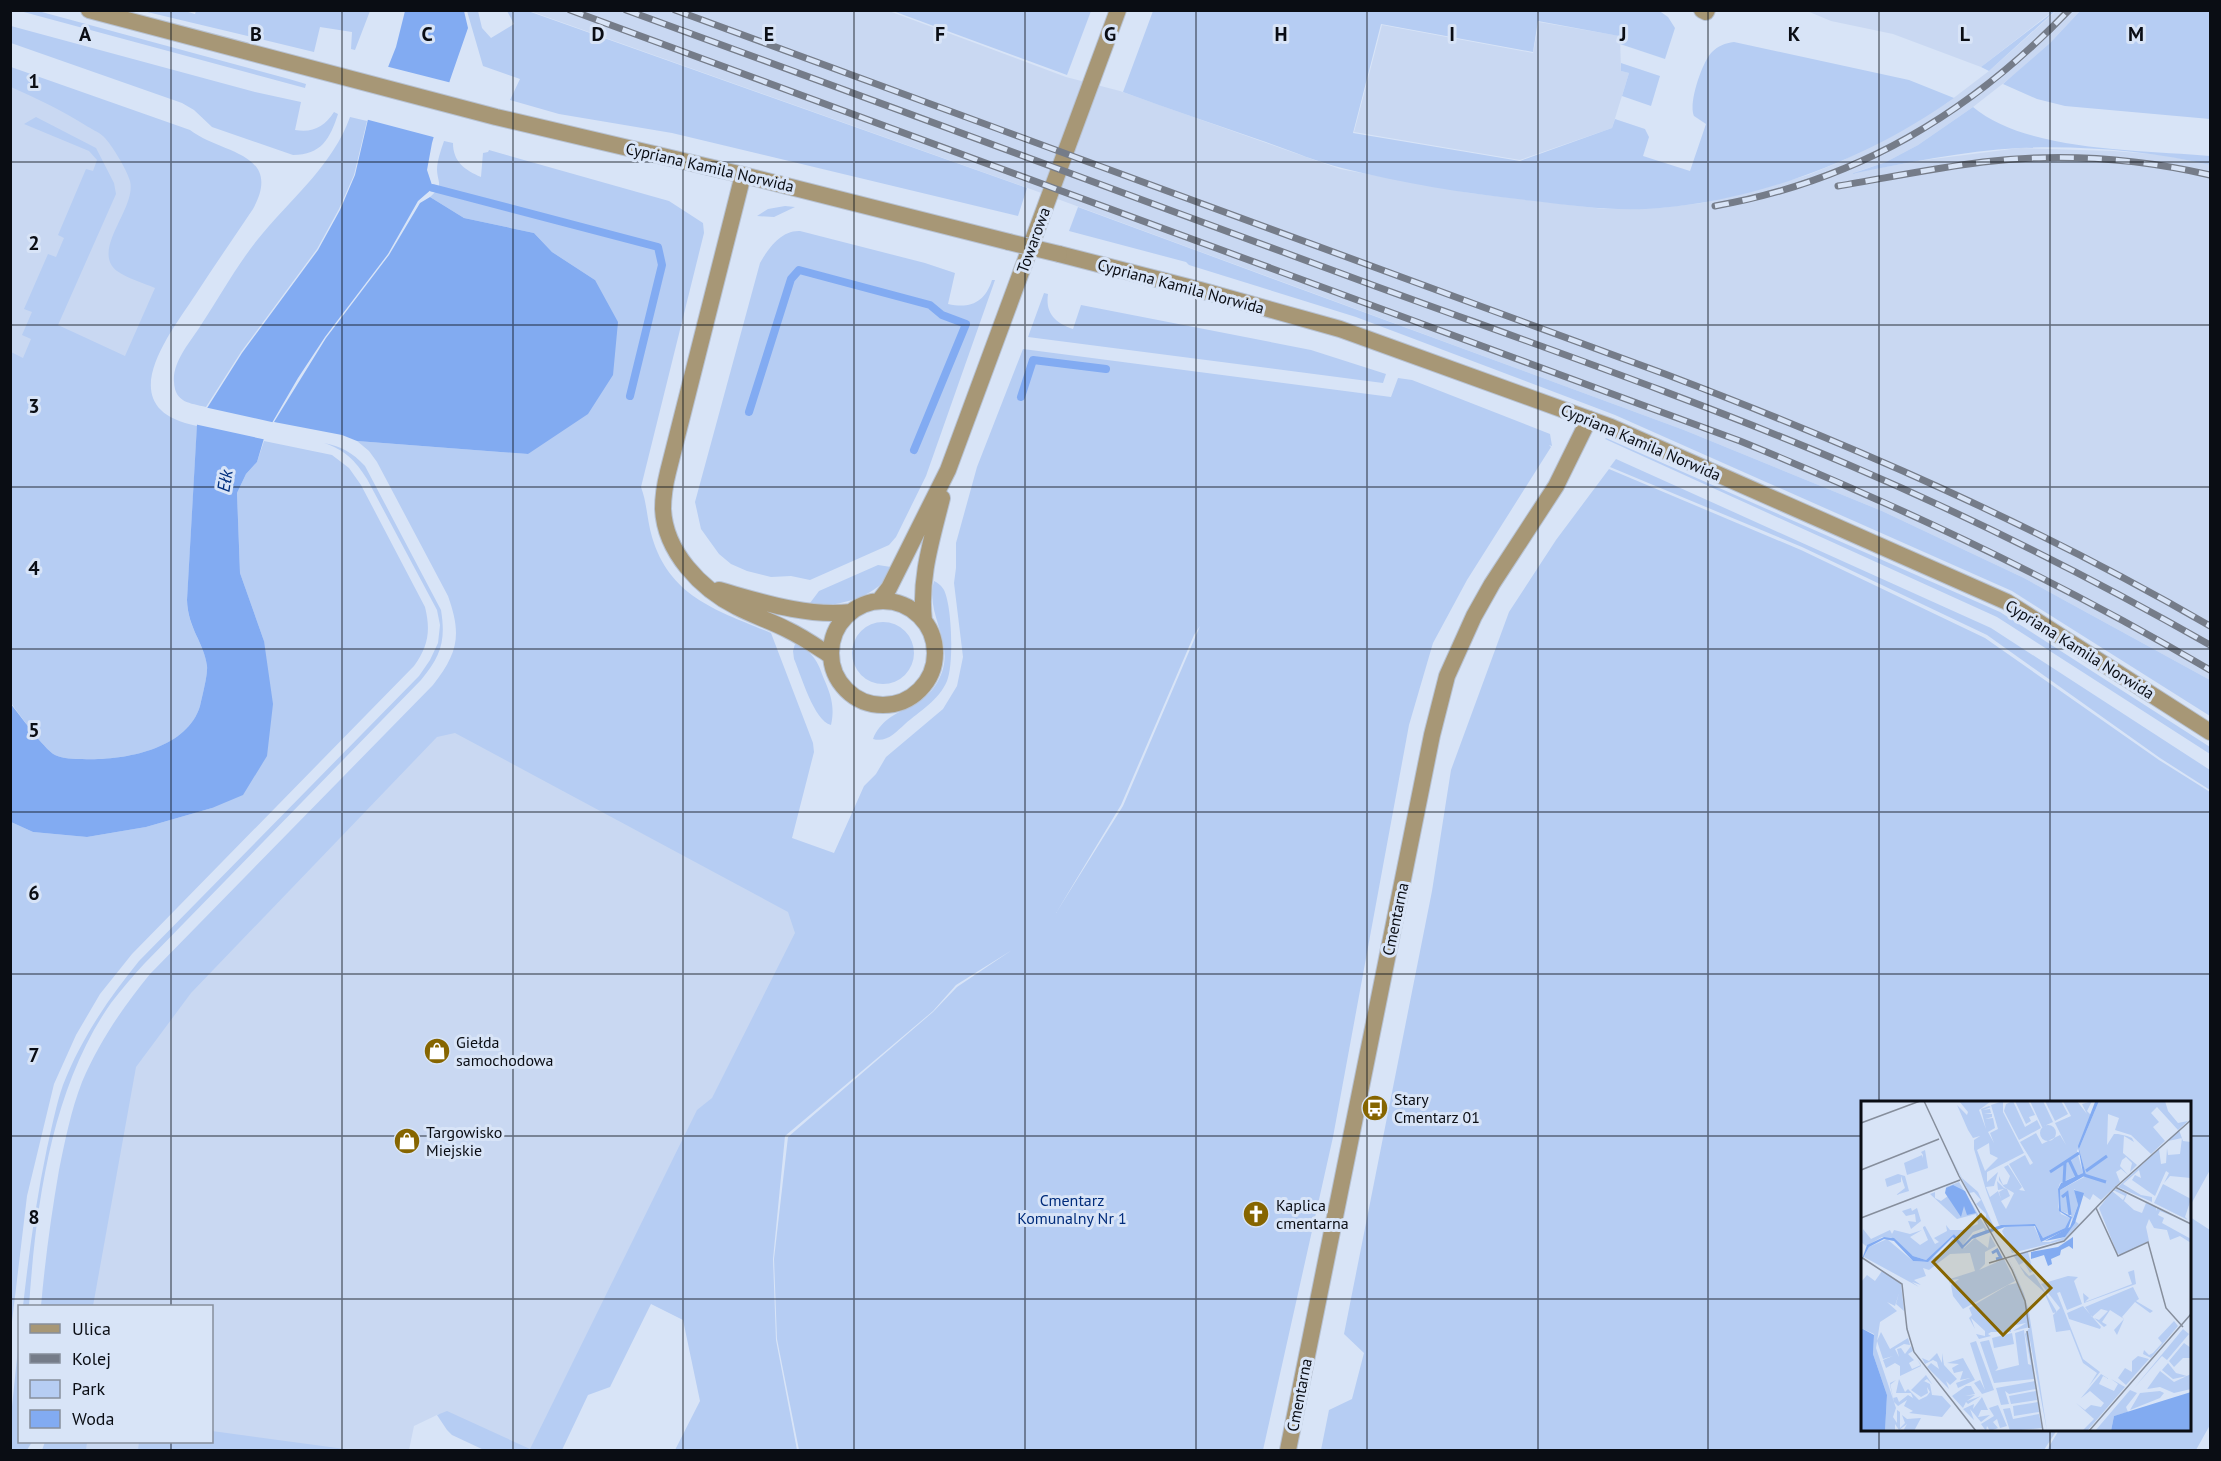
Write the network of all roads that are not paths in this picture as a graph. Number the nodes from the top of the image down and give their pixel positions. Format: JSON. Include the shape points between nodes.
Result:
{"nodes":[{"id":1,"x":89,"y":10,"type":"edge"},
{"id":2,"x":1118,"y":10,"type":"edge"},
{"id":3,"x":1702,"y":10,"type":"edge"},
{"id":4,"x":1707,"y":10,"type":"edge"},
{"id":5,"x":743,"y":174,"type":"junction"},
{"id":6,"x":1589,"y":419,"type":"junction"},
{"id":7,"x":948,"y":470,"type":"junction"},
{"id":8,"x":699,"y":580,"type":"junction"},
{"id":9,"x":879,"y":601,"type":"junction"},
{"id":10,"x":851,"y":612,"type":"junction"},
{"id":11,"x":924,"y":621,"type":"junction"},
{"id":12,"x":831,"y":656,"type":"junction"},
{"id":13,"x":2211,"y":732,"type":"edge"},
{"id":14,"x":1288,"y":1450,"type":"edge"}],
"edges":[{"from":1,"to":5,"type":"street","name":"Cypriana Kamila Norwida","via":[[496,117]]},
{"from":2,"to":7,"type":"street","name":"Towarowa"},
{"from":3,"to":4,"type":"street"},
{"from":5,"to":6,"type":"street","name":"Cypriana Kamila Norwida","bridge":true,"via":[[1340,329]]},
{"from":5,"to":8,"type":"street","via":[[664,498],[670,539]]},
{"from":6,"to":13,"type":"street","name":"Cypriana Kamila Norwida","via":[[2007,602]]},
{"from":6,"to":14,"type":"street","name":"Cmentarna","via":[[1556,486],[1473,616],[1447,676]]},
{"from":7,"to":9,"type":"street","name":"Towarowa"},
{"from":7,"to":11,"type":"street","name":"Towarowa","via":[[924,572]]},
{"from":8,"to":10,"type":"street","via":[[720,590],[795,609],[828,614]]},
{"from":8,"to":12,"type":"street","via":[[736,607],[788,630]]},
{"from":9,"to":10,"type":"street"},
{"from":9,"to":11,"type":"street","via":[[912,609]]},
{"from":10,"to":12,"type":"street","via":[[835,632]]},
{"from":11,"to":12,"type":"street","via":[[932,634],[934,665],[928,679],[906,700],[874,705],[857,699],[837,678]]}]}
